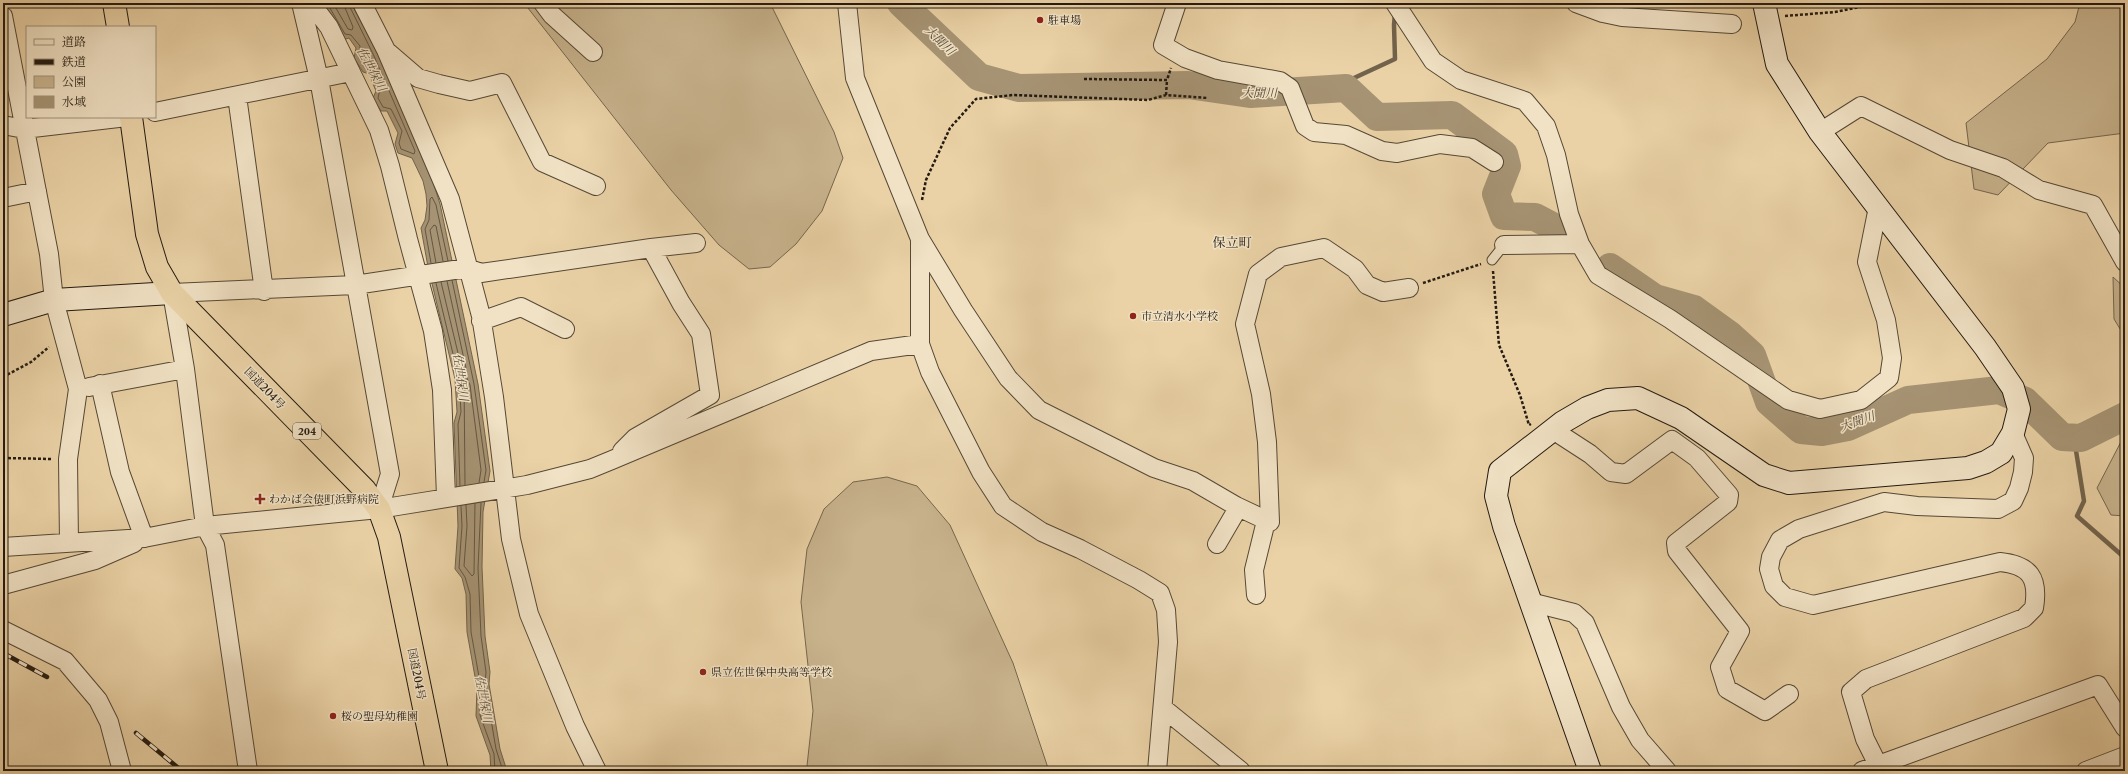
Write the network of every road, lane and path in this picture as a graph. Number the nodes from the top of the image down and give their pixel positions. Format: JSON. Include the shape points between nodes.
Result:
{"nodes":[{"id":1,"x":301,"y":3,"type":"edge"},
{"id":2,"x":311,"y":3,"type":"edge"},
{"id":3,"x":362,"y":3,"type":"edge"},
{"id":4,"x":543,"y":3,"type":"edge"},
{"id":5,"x":847,"y":3,"type":"edge"},
{"id":6,"x":1177,"y":3,"type":"edge"},
{"id":7,"x":1576,"y":3,"type":"edge"},
{"id":8,"x":1880,"y":3,"type":"edge"},
{"id":9,"x":119,"y":4,"type":"edge"},
{"id":10,"x":1401,"y":10,"type":"edge"},
{"id":11,"x":1766,"y":12,"type":"edge"},
{"id":12,"x":3,"y":16,"type":"edge"},
{"id":13,"x":1732,"y":24,"type":"dead end"},
{"id":14,"x":118,"y":26,"type":"edge"},
{"id":15,"x":386,"y":50,"type":"junction"},
{"id":16,"x":593,"y":52,"type":"dead end"},
{"id":17,"x":1176,"y":53,"type":"junction"},
{"id":18,"x":350,"y":72,"type":"junction"},
{"id":19,"x":318,"y":79,"type":"junction"},
{"id":20,"x":1084,"y":79,"type":"dead end"},
{"id":21,"x":1167,"y":81,"type":"dead end"},
{"id":22,"x":1166,"y":94,"type":"junction"},
{"id":23,"x":237,"y":96,"type":"junction"},
{"id":24,"x":1208,"y":98,"type":"dead end"},
{"id":25,"x":156,"y":112,"type":"edge"},
{"id":26,"x":118,"y":118,"type":"edge"},
{"id":27,"x":131,"y":118,"type":"edge"},
{"id":28,"x":3,"y":125,"type":"edge"},
{"id":29,"x":24,"y":129,"type":"junction"},
{"id":30,"x":1820,"y":132,"type":"junction"},
{"id":31,"x":1494,"y":162,"type":"dead end"},
{"id":32,"x":596,"y":186,"type":"dead end"},
{"id":33,"x":37,"y":191,"type":"junction"},
{"id":34,"x":3,"y":198,"type":"edge"},
{"id":35,"x":1878,"y":207,"type":"junction"},
{"id":36,"x":917,"y":231,"type":"junction"},
{"id":37,"x":696,"y":243,"type":"dead end"},
{"id":38,"x":1580,"y":244,"type":"junction"},
{"id":39,"x":1504,"y":246,"type":"joint"},
{"id":40,"x":651,"y":248,"type":"junction"},
{"id":41,"x":1492,"y":260,"type":"junction"},
{"id":42,"x":2125,"y":262,"type":"edge"},
{"id":43,"x":467,"y":268,"type":"junction"},
{"id":44,"x":418,"y":274,"type":"junction"},
{"id":45,"x":355,"y":286,"type":"junction"},
{"id":46,"x":1409,"y":288,"type":"joint"},
{"id":47,"x":264,"y":291,"type":"junction"},
{"id":48,"x":172,"y":293,"type":"junction"},
{"id":49,"x":54,"y":300,"type":"junction"},
{"id":50,"x":3,"y":315,"type":"edge"},
{"id":51,"x":481,"y":321,"type":"junction"},
{"id":52,"x":565,"y":329,"type":"dead end"},
{"id":53,"x":64,"y":336,"type":"junction"},
{"id":54,"x":920,"y":344,"type":"junction"},
{"id":55,"x":185,"y":369,"type":"junction"},
{"id":56,"x":3,"y":377,"type":"edge"},
{"id":57,"x":100,"y":384,"type":"junction"},
{"id":58,"x":78,"y":389,"type":"junction"},
{"id":59,"x":1544,"y":427,"type":"junction"},
{"id":60,"x":2013,"y":433,"type":"junction"},
{"id":61,"x":3,"y":458,"type":"edge"},
{"id":62,"x":68,"y":459,"type":"junction"},
{"id":63,"x":612,"y":460,"type":"junction"},
{"id":64,"x":504,"y":490,"type":"junction"},
{"id":65,"x":452,"y":496,"type":"junction"},
{"id":66,"x":1238,"y":508,"type":"junction"},
{"id":67,"x":379,"y":509,"type":"junction"},
{"id":68,"x":1266,"y":521,"type":"junction"},
{"id":69,"x":205,"y":526,"type":"junction"},
{"id":70,"x":144,"y":538,"type":"junction"},
{"id":71,"x":69,"y":543,"type":"junction"},
{"id":72,"x":1218,"y":544,"type":"dead end"},
{"id":73,"x":3,"y":546,"type":"edge"},
{"id":74,"x":3,"y":585,"type":"edge"},
{"id":75,"x":1256,"y":595,"type":"dead end"},
{"id":76,"x":1530,"y":602,"type":"junction"},
{"id":77,"x":3,"y":630,"type":"edge"},
{"id":78,"x":1789,"y":694,"type":"dead end"},
{"id":79,"x":1163,"y":708,"type":"junction"},
{"id":80,"x":2125,"y":728,"type":"edge"},
{"id":81,"x":2125,"y":756,"type":"edge"},
{"id":82,"x":1873,"y":769,"type":"edge"},
{"id":83,"x":122,"y":771,"type":"edge"},
{"id":84,"x":248,"y":771,"type":"edge"},
{"id":85,"x":437,"y":771,"type":"edge"},
{"id":86,"x":598,"y":771,"type":"edge"},
{"id":87,"x":1157,"y":771,"type":"edge"},
{"id":88,"x":1241,"y":771,"type":"edge"},
{"id":89,"x":1590,"y":771,"type":"edge"},
{"id":90,"x":1667,"y":771,"type":"edge"},
{"id":91,"x":2086,"y":771,"type":"edge"}],
"edges":[{"from":1,"to":19,"type":"street"},
{"from":2,"to":18,"type":"street","via":[[329,27]]},
{"from":3,"to":15,"type":"street"},
{"from":4,"to":16,"type":"street","via":[[552,15]]},
{"from":5,"to":36,"type":"street","via":[[855,78]]},
{"from":6,"to":17,"type":"street","via":[[1163,45]]},
{"from":7,"to":13,"type":"street","via":[[1622,17]]},
{"from":8,"to":11,"type":"path","via":[[1835,12],[1785,16]]},
{"from":9,"to":14,"type":"highway"},
{"from":10,"to":38,"type":"street","via":[[1433,61],[1461,80],[1525,101],[1546,126],[1556,155],[1569,214]]},
{"from":11,"to":30,"type":"street","via":[[1777,64]]},
{"from":12,"to":29,"type":"street"},
{"from":15,"to":32,"type":"street","via":[[418,78],[470,91],[502,83],[542,162]]},
{"from":15,"to":43,"type":"street","via":[[450,199]]},
{"from":17,"to":20,"type":"path","via":[[1166,80]]},
{"from":17,"to":31,"type":"street","via":[[1218,70],[1280,81],[1290,88],[1305,126],[1314,132],[1346,134],[1382,151],[1397,153],[1440,144],[1472,148]]},
{"from":18,"to":19,"type":"street"},
{"from":18,"to":44,"type":"street","via":[[379,130]]},
{"from":19,"to":23,"type":"street"},
{"from":19,"to":45,"type":"street"},
{"from":21,"to":22,"type":"path"},
{"from":22,"to":24,"type":"path"},
{"from":22,"to":36,"type":"path","via":[[1148,100],[1013,95],[976,99],[950,128],[926,180]]},
{"from":23,"to":25,"type":"street"},
{"from":23,"to":47,"type":"street"},
{"from":26,"to":29,"type":"street"},
{"from":27,"to":48,"type":"highway","name":"国道204号","number":"204","via":[[147,234],[157,267]]},
{"from":28,"to":29,"type":"street"},
{"from":29,"to":33,"type":"street"},
{"from":30,"to":35,"type":"street"},
{"from":30,"to":42,"type":"street","via":[[1860,106],[1950,150],[2003,168],[2039,190],[2093,205]]},
{"from":33,"to":34,"type":"street"},
{"from":33,"to":49,"type":"street","via":[[49,254]]},
{"from":35,"to":38,"type":"street","via":[[1867,262],[1886,320],[1892,358],[1889,378],[1861,400],[1820,409],[1788,400],[1670,319],[1598,275]]},
{"from":35,"to":60,"type":"street","via":[[1985,347],[2013,388],[2019,409]]},
{"from":36,"to":54,"type":"street"},
{"from":36,"to":66,"type":"street","via":[[963,310],[1008,378],[1039,410],[1154,468],[1193,481]]},
{"from":37,"to":40,"type":"street"},
{"from":38,"to":39,"type":"street"},
{"from":39,"to":41,"type":"lane"},
{"from":40,"to":43,"type":"street","via":[[481,273]]},
{"from":40,"to":63,"type":"street","via":[[701,334],[710,395],[635,438]]},
{"from":41,"to":46,"type":"path"},
{"from":41,"to":59,"type":"path","via":[[1498,345],[1520,395],[1528,425]]},
{"from":43,"to":44,"type":"street"},
{"from":43,"to":51,"type":"street"},
{"from":44,"to":45,"type":"street"},
{"from":44,"to":65,"type":"street","via":[[433,330],[442,390]]},
{"from":45,"to":47,"type":"street"},
{"from":45,"to":67,"type":"street","via":[[390,474]]},
{"from":46,"to":68,"type":"street","via":[[1383,292],[1367,285],[1354,269],[1324,248],[1281,257],[1258,274],[1245,324],[1261,394],[1270,522]]},
{"from":47,"to":48,"type":"street"},
{"from":48,"to":49,"type":"street"},
{"from":48,"to":55,"type":"street"},
{"from":48,"to":67,"type":"highway","name":"国道204号","number":"204","via":[[365,490]]},
{"from":49,"to":50,"type":"street"},
{"from":49,"to":53,"type":"street"},
{"from":51,"to":52,"type":"street","via":[[521,307]]},
{"from":51,"to":64,"type":"street","via":[[494,396]]},
{"from":53,"to":56,"type":"path","via":[[31,362]]},
{"from":53,"to":58,"type":"street"},
{"from":54,"to":63,"type":"street","via":[[870,351]]},
{"from":54,"to":79,"type":"street","via":[[930,372],[981,472],[1003,506],[1042,532],[1160,593],[1166,610],[1168,642]]},
{"from":55,"to":57,"type":"street"},
{"from":55,"to":69,"type":"street"},
{"from":57,"to":58,"type":"street"},
{"from":57,"to":70,"type":"street","via":[[120,472]]},
{"from":58,"to":62,"type":"street"},
{"from":59,"to":60,"type":"street","via":[[1608,400],[1638,398],[1680,418],[1764,475],[1789,483],[1968,468],[2001,453]]},
{"from":59,"to":76,"type":"street","via":[[1500,470],[1496,486],[1502,518]]},
{"from":59,"to":78,"type":"street","via":[[1590,454],[1611,472],[1626,474],[1672,440],[1697,458],[1729,495],[1728,502],[1676,543],[1677,551],[1740,631],[1720,667],[1727,689],[1765,711]]},
{"from":60,"to":82,"type":"street","via":[[2024,458],[2023,472],[2013,501],[1998,509],[1884,502],[1799,529],[1780,540],[1771,557],[1769,569],[1774,586],[1785,597],[1813,605],[2000,562],[2017,564],[2034,580],[2037,588],[2034,608],[2024,618],[1866,679],[1851,692]]},
{"from":61,"to":62,"type":"path"},
{"from":62,"to":71,"type":"street"},
{"from":63,"to":64,"type":"street","via":[[590,469]]},
{"from":64,"to":65,"type":"street"},
{"from":64,"to":86,"type":"street","via":[[511,539],[529,614],[575,726]]},
{"from":65,"to":67,"type":"street"},
{"from":66,"to":68,"type":"street"},
{"from":66,"to":72,"type":"street"},
{"from":67,"to":69,"type":"street"},
{"from":67,"to":85,"type":"highway","name":"国道204号","number":"204","via":[[390,537]]},
{"from":68,"to":75,"type":"street","via":[[1254,570]]},
{"from":69,"to":70,"type":"street"},
{"from":69,"to":84,"type":"street","via":[[215,545]]},
{"from":70,"to":71,"type":"street"},
{"from":70,"to":74,"type":"street","via":[[95,560]]},
{"from":71,"to":73,"type":"street"},
{"from":76,"to":89,"type":"street"},
{"from":76,"to":90,"type":"street","via":[[1574,613],[1585,623],[1621,707],[1640,740]]},
{"from":77,"to":83,"type":"street","via":[[65,661],[98,700],[109,722]]},
{"from":79,"to":87,"type":"street"},
{"from":79,"to":88,"type":"street"},
{"from":80,"to":82,"type":"street","via":[[2098,685]]},
{"from":81,"to":91,"type":"street"}]}
